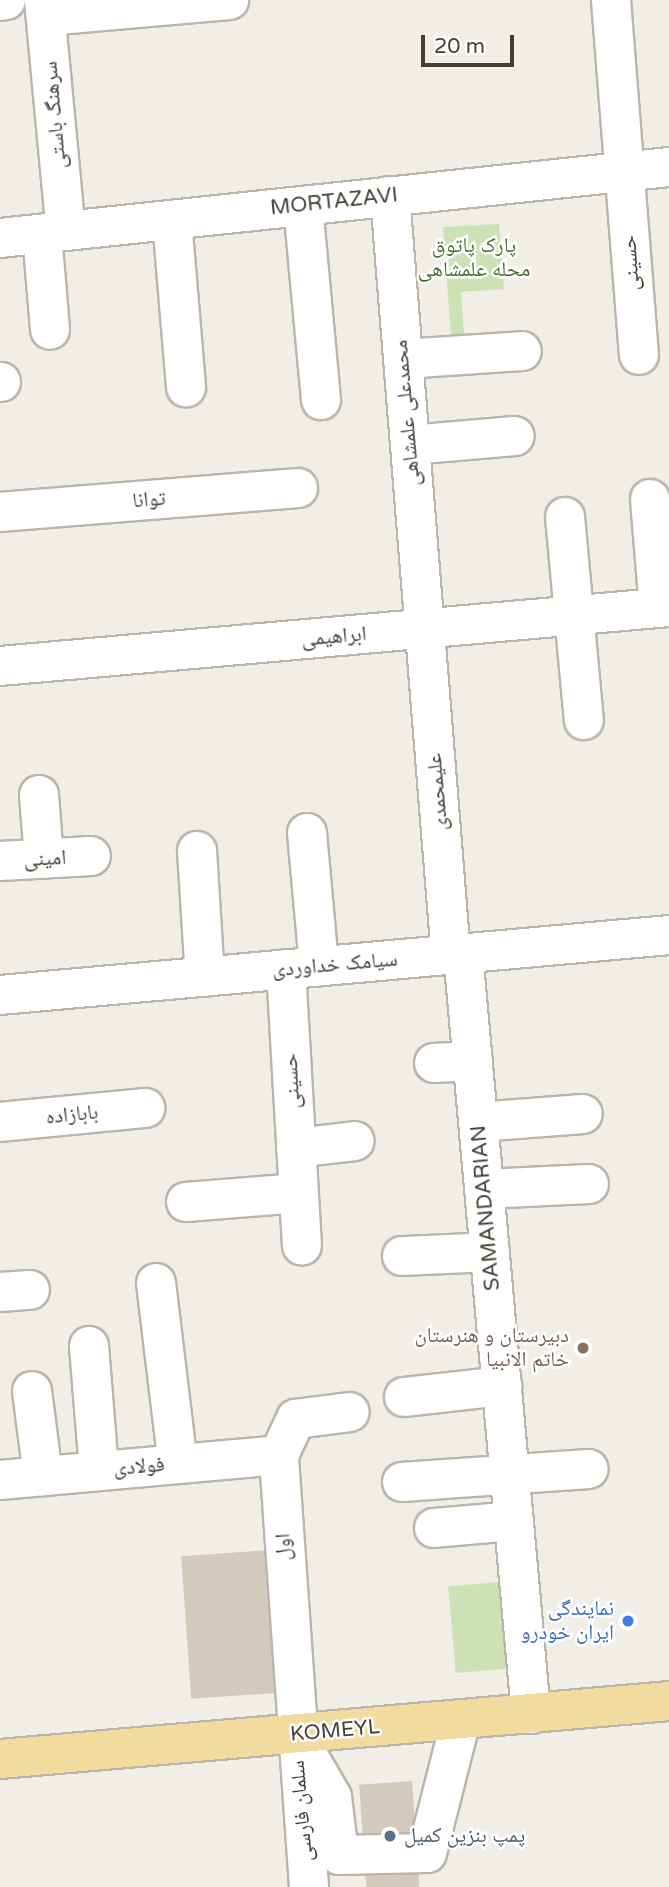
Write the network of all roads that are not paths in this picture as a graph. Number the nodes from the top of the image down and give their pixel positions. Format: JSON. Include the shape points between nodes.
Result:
{"nodes":[{"id":1,"x":6,"y":0,"type":"edge"},
{"id":2,"x":229,"y":0,"type":"edge"},
{"id":3,"x":611,"y":0,"type":"edge"},
{"id":4,"x":0,"y":1,"type":"edge"},
{"id":5,"x":45,"y":8,"type":"edge"},
{"id":6,"x":669,"y":167,"type":"edge"},
{"id":7,"x":624,"y":172,"type":"junction"},
{"id":8,"x":390,"y":197,"type":"junction"},
{"id":9,"x":303,"y":206,"type":"junction"},
{"id":10,"x":172,"y":220,"type":"junction"},
{"id":11,"x":54,"y":232,"type":"junction"},
{"id":12,"x":0,"y":238,"type":"edge"},
{"id":13,"x":50,"y":330,"type":"dead end"},
{"id":14,"x":522,"y":351,"type":"dead end"},
{"id":15,"x":639,"y":355,"type":"dead end"},
{"id":16,"x":403,"y":359,"type":"junction"},
{"id":17,"x":186,"y":387,"type":"dead end"},
{"id":18,"x":321,"y":400,"type":"dead end"},
{"id":19,"x":515,"y":436,"type":"dead end"},
{"id":20,"x":410,"y":445,"type":"junction"},
{"id":21,"x":298,"y":488,"type":"dead end"},
{"id":22,"x":650,"y":499,"type":"dead end"},
{"id":23,"x":0,"y":512,"type":"edge"},
{"id":24,"x":565,"y":517,"type":"dead end"},
{"id":25,"x":664,"y":608,"type":"edge"},
{"id":26,"x":573,"y":616,"type":"junction"},
{"id":27,"x":425,"y":629,"type":"junction"},
{"id":28,"x":0,"y":666,"type":"edge"},
{"id":29,"x":583,"y":720,"type":"dead end"},
{"id":30,"x":39,"y":795,"type":"dead end"},
{"id":31,"x":307,"y":833,"type":"dead end"},
{"id":32,"x":197,"y":852,"type":"dead end"},
{"id":33,"x":91,"y":856,"type":"dead end"},
{"id":34,"x":44,"y":859,"type":"junction"},
{"id":35,"x":0,"y":861,"type":"edge"},
{"id":36,"x":669,"y":935,"type":"edge"},
{"id":37,"x":457,"y":954,"type":"junction"},
{"id":38,"x":303,"y":968,"type":"junction"},
{"id":39,"x":205,"y":977,"type":"junction"},
{"id":40,"x":0,"y":995,"type":"edge"},
{"id":41,"x":473,"y":1061,"type":"junction"},
{"id":42,"x":434,"y":1063,"type":"dead end"},
{"id":43,"x":145,"y":1108,"type":"dead end"},
{"id":44,"x":583,"y":1114,"type":"dead end"},
{"id":45,"x":0,"y":1122,"type":"edge"},
{"id":46,"x":478,"y":1122,"type":"junction"},
{"id":47,"x":355,"y":1141,"type":"dead end"},
{"id":48,"x":296,"y":1148,"type":"junction"},
{"id":49,"x":589,"y":1184,"type":"dead end"},
{"id":50,"x":484,"y":1189,"type":"junction"},
{"id":51,"x":299,"y":1193,"type":"junction"},
{"id":52,"x":186,"y":1202,"type":"dead end"},
{"id":53,"x":302,"y":1246,"type":"dead end"},
{"id":54,"x":490,"y":1252,"type":"junction"},
{"id":55,"x":402,"y":1256,"type":"dead end"},
{"id":56,"x":156,"y":1283,"type":"dead end"},
{"id":57,"x":89,"y":1346,"type":"dead end"},
{"id":58,"x":502,"y":1386,"type":"junction"},
{"id":59,"x":32,"y":1391,"type":"dead end"},
{"id":60,"x":404,"y":1397,"type":"dead end"},
{"id":61,"x":350,"y":1412,"type":"dead end"},
{"id":62,"x":279,"y":1455,"type":"junction"},
{"id":63,"x":178,"y":1464,"type":"junction"},
{"id":64,"x":589,"y":1469,"type":"dead end"},
{"id":65,"x":99,"y":1471,"type":"junction"},
{"id":66,"x":510,"y":1472,"type":"junction"},
{"id":67,"x":43,"y":1476,"type":"junction"},
{"id":68,"x":0,"y":1480,"type":"edge"},
{"id":69,"x":402,"y":1482,"type":"dead end"},
{"id":70,"x":514,"y":1521,"type":"junction"},
{"id":71,"x":434,"y":1528,"type":"dead end"},
{"id":72,"x":669,"y":1700,"type":"edge"},
{"id":73,"x":531,"y":1714,"type":"junction"},
{"id":74,"x":461,"y":1720,"type":"junction"},
{"id":75,"x":296,"y":1734,"type":"junction"},
{"id":76,"x":0,"y":1759,"type":"edge"},
{"id":77,"x":309,"y":1887,"type":"edge"}],
"edges":[{"from":1,"to":4,"type":"street"},
{"from":2,"to":5,"type":"street"},
{"from":3,"to":7,"type":"street","name":"حسینی"},
{"from":5,"to":11,"type":"street","name":"سرهنگ باستی"},
{"from":6,"to":7,"type":"street","name":"MORTAZAVI"},
{"from":7,"to":8,"type":"street","name":"MORTAZAVI"},
{"from":7,"to":15,"type":"street","name":"حسینی"},
{"from":8,"to":9,"type":"street","name":"MORTAZAVI"},
{"from":8,"to":16,"type":"street","name":"محمدعلی علمشاهی"},
{"from":9,"to":10,"type":"street","name":"MORTAZAVI"},
{"from":9,"to":18,"type":"street"},
{"from":10,"to":11,"type":"street","name":"MORTAZAVI"},
{"from":10,"to":17,"type":"street"},
{"from":11,"to":12,"type":"street","name":"MORTAZAVI"},
{"from":11,"to":13,"type":"street","name":"سرهنگ باستی"},
{"from":14,"to":16,"type":"street"},
{"from":16,"to":20,"type":"street","name":"محمدعلی علمشاهی"},
{"from":19,"to":20,"type":"street"},
{"from":20,"to":27,"type":"street","name":"محمدعلی علمشاهی"},
{"from":21,"to":23,"type":"street","name":"توانا"},
{"from":22,"to":25,"type":"street"},
{"from":24,"to":26,"type":"street"},
{"from":25,"to":26,"type":"street","name":"ابراهیمی"},
{"from":26,"to":27,"type":"street","name":"ابراهیمی"},
{"from":26,"to":29,"type":"street"},
{"from":27,"to":28,"type":"street","name":"ابراهیمی"},
{"from":27,"to":37,"type":"street","name":"علیمحمدی"},
{"from":30,"to":34,"type":"street"},
{"from":31,"to":38,"type":"street","name":"حسینی"},
{"from":32,"to":39,"type":"street"},
{"from":33,"to":34,"type":"street","name":"امینی"},
{"from":34,"to":35,"type":"street","name":"امینی"},
{"from":36,"to":37,"type":"street","name":"سیامک خداوردی"},
{"from":37,"to":38,"type":"street","name":"سیامک خداوردی"},
{"from":37,"to":41,"type":"street","name":"SAMANDARIAN"},
{"from":38,"to":39,"type":"street","name":"سیامک خداوردی"},
{"from":38,"to":48,"type":"street","name":"حسینی"},
{"from":39,"to":40,"type":"street","name":"سیامک خداوردی"},
{"from":41,"to":42,"type":"street"},
{"from":41,"to":46,"type":"street","name":"SAMANDARIAN"},
{"from":43,"to":45,"type":"street","name":"بابازاده"},
{"from":44,"to":46,"type":"street"},
{"from":46,"to":50,"type":"street","name":"SAMANDARIAN"},
{"from":47,"to":48,"type":"street"},
{"from":48,"to":51,"type":"street","name":"حسینی"},
{"from":49,"to":50,"type":"street"},
{"from":50,"to":54,"type":"street","name":"SAMANDARIAN"},
{"from":51,"to":52,"type":"street"},
{"from":51,"to":53,"type":"street","name":"حسینی"},
{"from":54,"to":55,"type":"street"},
{"from":54,"to":58,"type":"street","name":"SAMANDARIAN"},
{"from":56,"to":63,"type":"street"},
{"from":57,"to":65,"type":"street"},
{"from":58,"to":60,"type":"street"},
{"from":58,"to":66,"type":"street","name":"SAMANDARIAN"},
{"from":59,"to":67,"type":"street"},
{"from":61,"to":62,"type":"street","name":"اول","via":[[296,1419]]},
{"from":62,"to":63,"type":"street","name":"فولادی"},
{"from":62,"to":75,"type":"street","name":"اول"},
{"from":63,"to":65,"type":"street","name":"فولادی"},
{"from":64,"to":66,"type":"street"},
{"from":65,"to":67,"type":"street","name":"فولادی"},
{"from":66,"to":69,"type":"street"},
{"from":66,"to":70,"type":"street","name":"SAMANDARIAN"},
{"from":67,"to":68,"type":"street","name":"فولادی"},
{"from":70,"to":71,"type":"street"},
{"from":70,"to":73,"type":"street","name":"SAMANDARIAN"},
{"from":72,"to":73,"type":"main road","name":"KOMEYL"},
{"from":73,"to":74,"type":"main road","name":"KOMEYL"},
{"from":74,"to":75,"type":"main road","name":"KOMEYL"},
{"from":74,"to":75,"type":"street","via":[[427,1853],[339,1855],[332,1797]]},
{"from":75,"to":76,"type":"main road","name":"KOMEYL"},
{"from":75,"to":77,"type":"street","name":"سلمان فارسی"}]}
